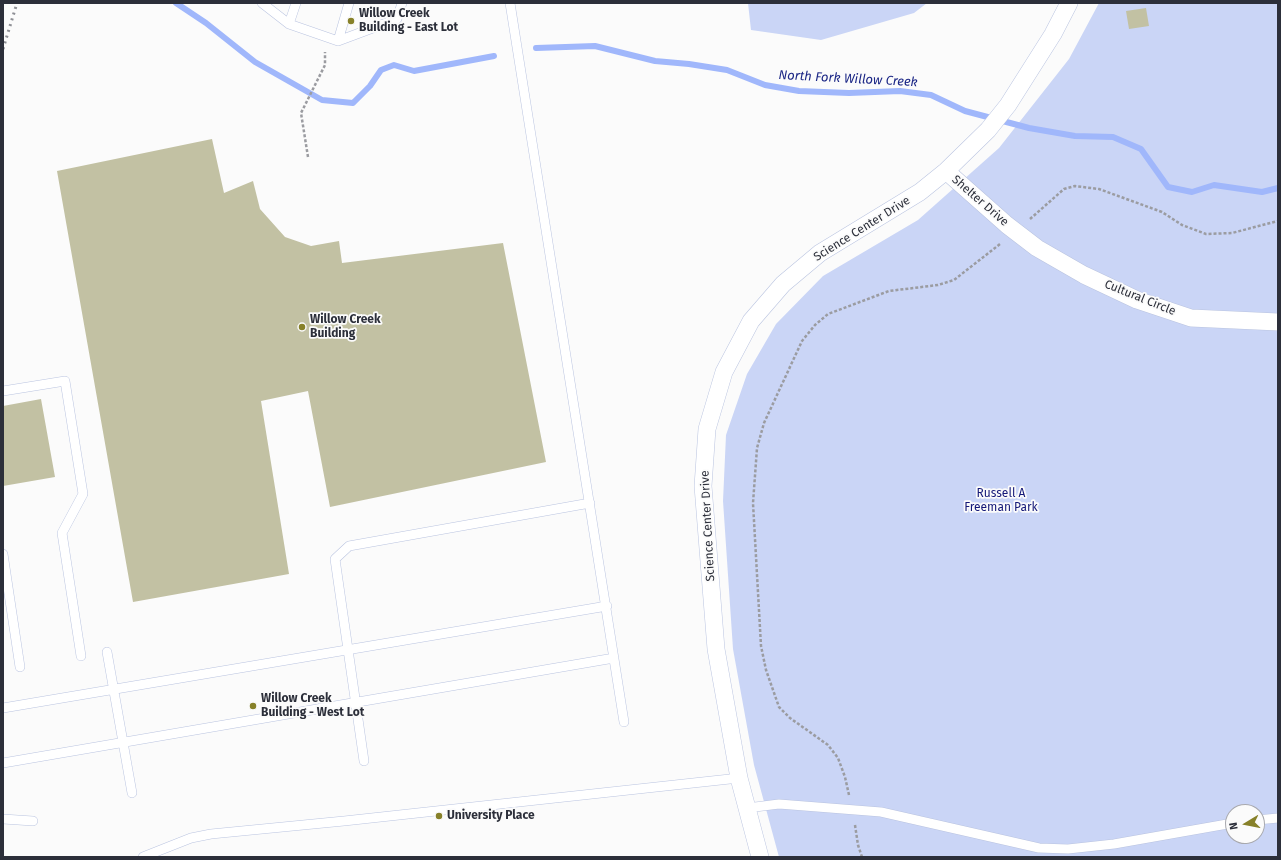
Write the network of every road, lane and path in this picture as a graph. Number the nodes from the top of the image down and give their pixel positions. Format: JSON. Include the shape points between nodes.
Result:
{"nodes":[{"id":1,"x":262,"y":3,"type":"edge"},
{"id":2,"x":296,"y":3,"type":"edge"},
{"id":3,"x":349,"y":3,"type":"edge"},
{"id":4,"x":402,"y":3,"type":"edge"},
{"id":5,"x":510,"y":3,"type":"edge"},
{"id":6,"x":1069,"y":3,"type":"edge"},
{"id":7,"x":289,"y":24,"type":"junction"},
{"id":8,"x":338,"y":41,"type":"junction"},
{"id":9,"x":325,"y":51,"type":"dead end"},
{"id":10,"x":308,"y":157,"type":"dead end"},
{"id":11,"x":946,"y":171,"type":"junction"},
{"id":12,"x":1278,"y":221,"type":"edge"},
{"id":13,"x":1016,"y":231,"type":"junction"},
{"id":14,"x":1278,"y":322,"type":"edge"},
{"id":15,"x":3,"y":391,"type":"edge"},
{"id":16,"x":590,"y":503,"type":"junction"},
{"id":17,"x":3,"y":554,"type":"edge"},
{"id":18,"x":606,"y":606,"type":"junction"},
{"id":19,"x":348,"y":650,"type":"junction"},
{"id":20,"x":107,"y":652,"type":"dead end"},
{"id":21,"x":81,"y":656,"type":"dead end"},
{"id":22,"x":614,"y":658,"type":"junction"},
{"id":23,"x":20,"y":667,"type":"dead end"},
{"id":24,"x":114,"y":689,"type":"junction"},
{"id":25,"x":356,"y":703,"type":"junction"},
{"id":26,"x":3,"y":708,"type":"edge"},
{"id":27,"x":624,"y":722,"type":"dead end"},
{"id":28,"x":123,"y":742,"type":"junction"},
{"id":29,"x":364,"y":760,"type":"dead end"},
{"id":30,"x":3,"y":763,"type":"edge"},
{"id":31,"x":739,"y":778,"type":"junction"},
{"id":32,"x":132,"y":793,"type":"dead end"},
{"id":33,"x":849,"y":796,"type":"dead end"},
{"id":34,"x":747,"y":808,"type":"junction"},
{"id":35,"x":1278,"y":818,"type":"edge"},
{"id":36,"x":3,"y":819,"type":"edge"},
{"id":37,"x":1265,"y":819,"type":"edge"},
{"id":38,"x":33,"y":821,"type":"dead end"},
{"id":39,"x":1225,"y":824,"type":"edge"},
{"id":40,"x":855,"y":826,"type":"dead end"},
{"id":41,"x":143,"y":857,"type":"edge"},
{"id":42,"x":760,"y":857,"type":"edge"},
{"id":43,"x":862,"y":857,"type":"edge"}],
"edges":[{"from":1,"to":7,"type":"lane"},
{"from":2,"to":7,"type":"lane"},
{"from":3,"to":8,"type":"lane"},
{"from":4,"to":8,"type":"lane","via":[[398,19]]},
{"from":5,"to":16,"type":"lane"},
{"from":6,"to":11,"type":"street","name":"Science Center Drive","via":[[1053,34],[1008,105],[988,130]]},
{"from":7,"to":8,"type":"lane"},
{"from":9,"to":10,"type":"path","via":[[325,65],[301,115]]},
{"from":11,"to":13,"type":"street","name":"Shelter Drive"},
{"from":11,"to":31,"type":"street","name":"Science Center Drive","via":[[920,192],[820,253],[783,284],[751,321],[724,372],[707,429],[703,486],[716,649]]},
{"from":12,"to":13,"type":"path","via":[[1232,233],[1206,234],[1182,225],[1155,209],[1099,189],[1075,186],[1064,189]]},
{"from":13,"to":14,"type":"street","name":"Cultural Circle","via":[[1037,248],[1084,275],[1144,302],[1191,318]]},
{"from":13,"to":33,"type":"path","via":[[954,280],[938,285],[889,291],[828,314],[802,341],[764,423],[758,448],[753,503],[761,646],[766,670],[779,706],[790,718],[828,745],[838,758]]},
{"from":15,"to":21,"type":"lane","via":[[65,381],[84,494],[62,533]]},
{"from":16,"to":18,"type":"lane"},
{"from":16,"to":19,"type":"lane","via":[[349,546],[335,559]]},
{"from":17,"to":23,"type":"lane"},
{"from":18,"to":19,"type":"lane"},
{"from":18,"to":22,"type":"lane"},
{"from":19,"to":24,"type":"lane"},
{"from":19,"to":25,"type":"lane"},
{"from":20,"to":24,"type":"lane"},
{"from":22,"to":25,"type":"lane"},
{"from":22,"to":27,"type":"lane"},
{"from":24,"to":26,"type":"lane"},
{"from":24,"to":28,"type":"lane"},
{"from":25,"to":28,"type":"lane"},
{"from":25,"to":29,"type":"lane"},
{"from":28,"to":30,"type":"lane"},
{"from":28,"to":32,"type":"lane"},
{"from":31,"to":34,"type":"street","name":"Science Center Drive"},
{"from":31,"to":41,"type":"lane","via":[[211,834],[191,838]]},
{"from":34,"to":39,"type":"lane","via":[[778,804],[881,812],[1039,848],[1068,849],[1114,844]]},
{"from":34,"to":42,"type":"street","name":"Science Center Drive"},
{"from":35,"to":37,"type":"lane"},
{"from":36,"to":38,"type":"lane"},
{"from":40,"to":43,"type":"path"}]}
